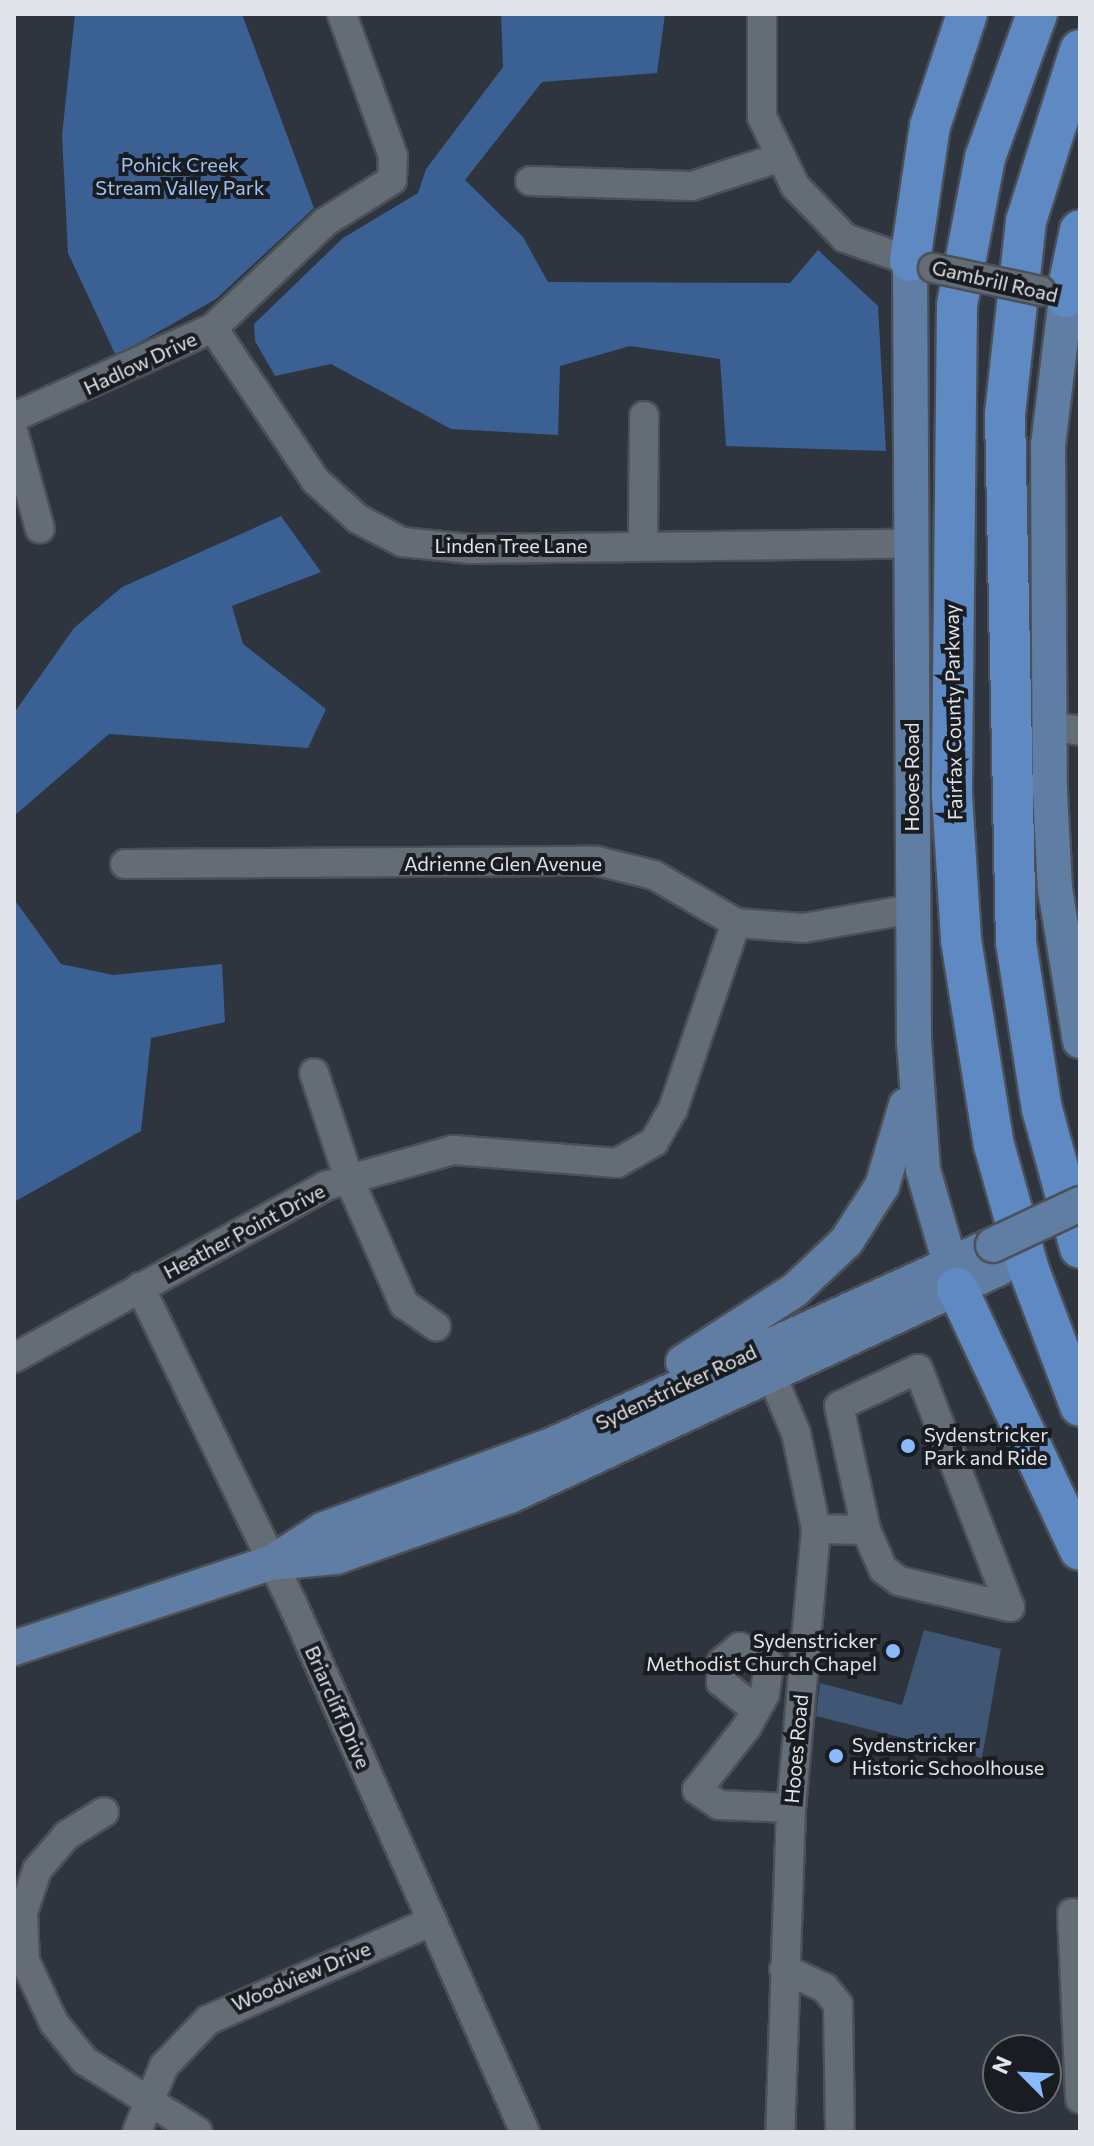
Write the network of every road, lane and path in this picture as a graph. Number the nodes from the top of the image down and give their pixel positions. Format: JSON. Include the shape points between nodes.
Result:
{"nodes":[{"id":1,"x":342,"y":14,"type":"edge"},
{"id":2,"x":762,"y":14,"type":"edge"},
{"id":3,"x":967,"y":14,"type":"edge"},
{"id":4,"x":1037,"y":14,"type":"edge"},
{"id":5,"x":1080,"y":50,"type":"edge"},
{"id":6,"x":778,"y":158,"type":"junction"},
{"id":7,"x":530,"y":181,"type":"dead end"},
{"id":8,"x":1080,"y":230,"type":"edge"},
{"id":9,"x":922,"y":264,"type":"junction"},
{"id":10,"x":1062,"y":296,"type":"edge"},
{"id":11,"x":213,"y":328,"type":"junction"},
{"id":12,"x":644,"y":416,"type":"dead end"},
{"id":13,"x":14,"y":417,"type":"edge"},
{"id":14,"x":14,"y":434,"type":"edge"},
{"id":15,"x":40,"y":529,"type":"dead end"},
{"id":16,"x":643,"y":543,"type":"junction"},
{"id":17,"x":910,"y":544,"type":"junction"},
{"id":18,"x":1065,"y":729,"type":"edge"},
{"id":19,"x":125,"y":864,"type":"dead end"},
{"id":20,"x":912,"y":909,"type":"junction"},
{"id":21,"x":736,"y":923,"type":"junction"},
{"id":22,"x":914,"y":1041,"type":"junction"},
{"id":23,"x":1080,"y":1041,"type":"edge"},
{"id":24,"x":314,"y":1073,"type":"dead end"},
{"id":25,"x":349,"y":1179,"type":"junction"},
{"id":26,"x":1080,"y":1204,"type":"edge"},
{"id":27,"x":1080,"y":1230,"type":"edge"},
{"id":28,"x":1080,"y":1248,"type":"edge"},
{"id":29,"x":996,"y":1256,"type":"junction"},
{"id":30,"x":953,"y":1276,"type":"junction"},
{"id":31,"x":140,"y":1287,"type":"junction"},
{"id":32,"x":436,"y":1326,"type":"dead end"},
{"id":33,"x":14,"y":1358,"type":"edge"},
{"id":34,"x":766,"y":1362,"type":"junction"},
{"id":35,"x":1080,"y":1406,"type":"edge"},
{"id":36,"x":556,"y":1443,"type":"junction"},
{"id":37,"x":816,"y":1529,"type":"junction"},
{"id":38,"x":866,"y":1530,"type":"junction"},
{"id":39,"x":1080,"y":1550,"type":"edge"},
{"id":40,"x":270,"y":1563,"type":"junction"},
{"id":41,"x":14,"y":1648,"type":"edge"},
{"id":42,"x":756,"y":1710,"type":"dead end"},
{"id":43,"x":791,"y":1808,"type":"junction"},
{"id":44,"x":104,"y":1812,"type":"dead end"},
{"id":45,"x":1072,"y":1913,"type":"dead end"},
{"id":46,"x":432,"y":1921,"type":"junction"},
{"id":47,"x":784,"y":1969,"type":"junction"},
{"id":48,"x":1080,"y":2099,"type":"edge"},
{"id":49,"x":148,"y":2103,"type":"junction"},
{"id":50,"x":137,"y":2132,"type":"edge"},
{"id":51,"x":198,"y":2132,"type":"edge"},
{"id":52,"x":525,"y":2132,"type":"edge"},
{"id":53,"x":780,"y":2132,"type":"edge"},
{"id":54,"x":840,"y":2132,"type":"edge"}],
"edges":[{"from":1,"to":11,"type":"street","name":"Hadlow Drive","via":[[395,174],[325,222]]},
{"from":2,"to":6,"type":"street","name":"Gambrill Road","via":[[762,117]]},
{"from":3,"to":9,"type":"highway","via":[[930,126]]},
{"from":4,"to":35,"type":"highway","name":"Fairfax County Parkway","via":[[985,158],[957,305],[952,795],[961,940],[992,1132],[1029,1270]]},
{"from":5,"to":28,"type":"highway","via":[[1026,221],[1005,414],[1016,942],[1040,1098]]},
{"from":6,"to":7,"type":"street","via":[[692,186]]},
{"from":6,"to":9,"type":"street","name":"Gambrill Road","via":[[831,227]]},
{"from":8,"to":10,"type":"highway"},
{"from":9,"to":10,"type":"street","name":"Gambrill Road","bridge":true},
{"from":9,"to":17,"type":"main road","name":"Hooes Road"},
{"from":10,"to":18,"type":"main road","via":[[1048,445]]},
{"from":11,"to":13,"type":"street","name":"Hadlow Drive"},
{"from":11,"to":16,"type":"street","name":"Linden Tree Lane","via":[[316,481],[377,531],[449,549]]},
{"from":12,"to":16,"type":"street"},
{"from":14,"to":15,"type":"street"},
{"from":16,"to":17,"type":"street","name":"Linden Tree Lane"},
{"from":17,"to":20,"type":"main road","name":"Hooes Road"},
{"from":18,"to":23,"type":"main road","via":[[1055,889]]},
{"from":19,"to":21,"type":"street","name":"Adrienne Glen Avenue","via":[[597,861],[654,875]]},
{"from":20,"to":21,"type":"street","name":"Adrienne Glen Avenue","via":[[804,928]]},
{"from":20,"to":22,"type":"main road","name":"Hooes Road"},
{"from":21,"to":25,"type":"street","name":"Heather Point Drive","via":[[654,1142],[617,1163],[453,1150]]},
{"from":22,"to":30,"type":"main road","name":"Hooes Road","via":[[923,1170]]},
{"from":22,"to":36,"type":"main road","via":[[888,1172],[837,1252],[775,1303]]},
{"from":24,"to":25,"type":"street"},
{"from":25,"to":31,"type":"street","name":"Heather Point Drive"},
{"from":25,"to":32,"type":"street","via":[[404,1304]]},
{"from":26,"to":29,"type":"main road","name":"Sydenstricker Road","bridge":true},
{"from":27,"to":29,"type":"main road","name":"Sydenstricker Road"},
{"from":29,"to":30,"type":"main road","name":"Sydenstricker Road"},
{"from":30,"to":34,"type":"main road","name":"Sydenstricker Road"},
{"from":30,"to":39,"type":"highway"},
{"from":31,"to":33,"type":"street","name":"Heather Point Drive"},
{"from":31,"to":40,"type":"street","name":"Briarcliff Drive"},
{"from":34,"to":36,"type":"main road","name":"Sydenstricker Road"},
{"from":34,"to":37,"type":"street","name":"Hooes Road","via":[[807,1470]]},
{"from":34,"to":40,"type":"main road","name":"Sydenstricker Road","via":[[446,1520],[336,1557]]},
{"from":36,"to":40,"type":"main road","name":"Sydenstricker Road","via":[[324,1529]]},
{"from":37,"to":38,"type":"street"},
{"from":37,"to":43,"type":"street","name":"Hooes Road"},
{"from":38,"to":38,"type":"street","via":[[878,1561],[899,1581],[1010,1607],[918,1369],[839,1406]]},
{"from":40,"to":41,"type":"main road","name":"Sydenstricker Road"},
{"from":40,"to":46,"type":"street","name":"Briarcliff Drive"},
{"from":42,"to":43,"type":"street","via":[[697,1790],[719,1805]]},
{"from":43,"to":47,"type":"street","name":"Hooes Road"},
{"from":44,"to":49,"type":"street","via":[[67,1835],[37,1870],[23,1912],[25,1961],[67,2042],[110,2082]]},
{"from":45,"to":48,"type":"street"},
{"from":46,"to":49,"type":"street","name":"Woodview Drive","via":[[208,2020],[164,2066]]},
{"from":46,"to":52,"type":"street","name":"Briarcliff Drive"},
{"from":47,"to":53,"type":"street","name":"Hooes Road"},
{"from":47,"to":54,"type":"street","via":[[825,1988],[838,2004]]},
{"from":49,"to":50,"type":"street","name":"Woodview Drive"},
{"from":49,"to":51,"type":"street"}]}
